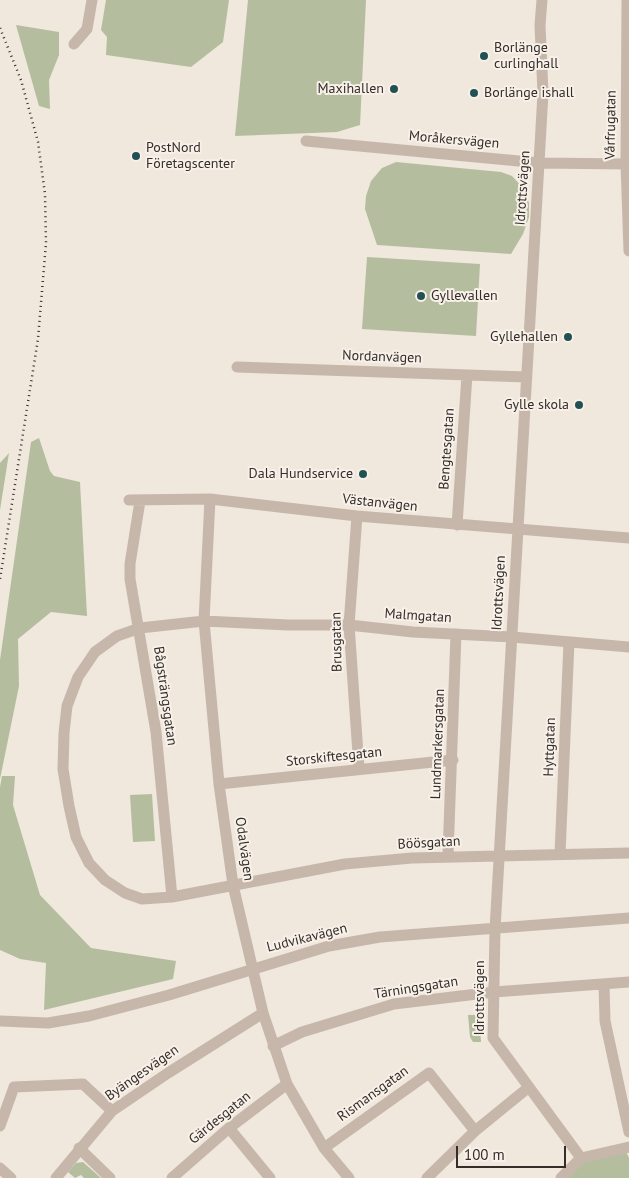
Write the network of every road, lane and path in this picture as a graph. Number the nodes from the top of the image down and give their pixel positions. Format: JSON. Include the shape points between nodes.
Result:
{"nodes":[{"id":1,"x":92,"y":0,"type":"edge"},
{"id":2,"x":542,"y":0,"type":"edge"},
{"id":3,"x":627,"y":0,"type":"edge"},
{"id":4,"x":74,"y":44,"type":"dead end"},
{"id":5,"x":306,"y":141,"type":"dead end"},
{"id":6,"x":540,"y":163,"type":"junction"},
{"id":7,"x":627,"y":164,"type":"edge"},
{"id":8,"x":629,"y":246,"type":"edge"},
{"id":9,"x":237,"y":367,"type":"dead end"},
{"id":10,"x":467,"y":374,"type":"junction"},
{"id":11,"x":526,"y":377,"type":"junction"},
{"id":12,"x":210,"y":499,"type":"junction"},
{"id":13,"x":134,"y":501,"type":"joint"},
{"id":14,"x":357,"y":516,"type":"junction"},
{"id":15,"x":457,"y":525,"type":"junction"},
{"id":16,"x":517,"y":530,"type":"junction"},
{"id":17,"x":629,"y":538,"type":"edge"},
{"id":18,"x":204,"y":621,"type":"junction"},
{"id":19,"x":349,"y":625,"type":"junction"},
{"id":20,"x":140,"y":628,"type":"junction"},
{"id":21,"x":456,"y":634,"type":"junction"},
{"id":22,"x":512,"y":637,"type":"junction"},
{"id":23,"x":569,"y":642,"type":"junction"},
{"id":24,"x":629,"y":647,"type":"edge"},
{"id":25,"x":453,"y":760,"type":"junction"},
{"id":26,"x":359,"y":768,"type":"junction"},
{"id":27,"x":219,"y":784,"type":"junction"},
{"id":28,"x":629,"y":853,"type":"edge"},
{"id":29,"x":560,"y":854,"type":"junction"},
{"id":30,"x":448,"y":856,"type":"junction"},
{"id":31,"x":501,"y":856,"type":"junction"},
{"id":32,"x":233,"y":885,"type":"junction"},
{"id":33,"x":172,"y":897,"type":"junction"},
{"id":34,"x":629,"y":918,"type":"edge"},
{"id":35,"x":495,"y":929,"type":"junction"},
{"id":36,"x":252,"y":968,"type":"junction"},
{"id":37,"x":629,"y":982,"type":"edge"},
{"id":38,"x":604,"y":984,"type":"junction"},
{"id":39,"x":494,"y":992,"type":"junction"},
{"id":40,"x":263,"y":1013,"type":"junction"},
{"id":41,"x":0,"y":1021,"type":"edge"},
{"id":42,"x":273,"y":1046,"type":"junction"},
{"id":43,"x":288,"y":1084,"type":"junction"},
{"id":44,"x":529,"y":1087,"type":"junction"},
{"id":45,"x":112,"y":1111,"type":"junction"},
{"id":46,"x":0,"y":1126,"type":"edge"},
{"id":47,"x":229,"y":1128,"type":"junction"},
{"id":48,"x":475,"y":1131,"type":"junction"},
{"id":49,"x":629,"y":1132,"type":"edge"},
{"id":50,"x":629,"y":1147,"type":"edge"},
{"id":51,"x":79,"y":1148,"type":"junction"},
{"id":52,"x":324,"y":1148,"type":"junction"},
{"id":53,"x":581,"y":1158,"type":"junction"},
{"id":54,"x":0,"y":1168,"type":"edge"},
{"id":55,"x":11,"y":1178,"type":"edge"},
{"id":56,"x":56,"y":1178,"type":"edge"},
{"id":57,"x":110,"y":1178,"type":"edge"},
{"id":58,"x":172,"y":1178,"type":"edge"},
{"id":59,"x":270,"y":1178,"type":"edge"},
{"id":60,"x":349,"y":1178,"type":"edge"},
{"id":61,"x":427,"y":1178,"type":"edge"},
{"id":62,"x":561,"y":1178,"type":"edge"}],
"edges":[{"from":1,"to":4,"type":"street","via":[[87,29]]},
{"from":2,"to":6,"type":"street","name":"Idrottsvägen"},
{"from":3,"to":7,"type":"street","name":"Vårfrugatan"},
{"from":5,"to":6,"type":"street","name":"Moråkersvägen"},
{"from":6,"to":7,"type":"street","name":"Moråkersvägen"},
{"from":6,"to":11,"type":"street","name":"Idrottsvägen"},
{"from":7,"to":8,"type":"street","name":"Vårfrugatan"},
{"from":9,"to":10,"type":"street","name":"Nordanvägen"},
{"from":10,"to":11,"type":"street","name":"Nordanvägen"},
{"from":10,"to":15,"type":"street","name":"Bengtesgatan"},
{"from":11,"to":16,"type":"street","name":"Idrottsvägen"},
{"from":12,"to":13,"type":"street","name":"Västanvägen"},
{"from":12,"to":14,"type":"street","name":"Västanvägen"},
{"from":12,"to":18,"type":"street","name":"Odalvägen"},
{"from":13,"to":20,"type":"street","name":"Bågsträngsgatan","via":[[130,580]]},
{"from":14,"to":15,"type":"street","name":"Västanvägen"},
{"from":14,"to":19,"type":"street","name":"Brusgatan"},
{"from":15,"to":16,"type":"street","name":"Västanvägen"},
{"from":16,"to":17,"type":"street","name":"Västanvägen"},
{"from":16,"to":22,"type":"street","name":"Idrottsvägen"},
{"from":18,"to":19,"type":"street","name":"Malmgatan"},
{"from":18,"to":20,"type":"street","name":"Malmgatan"},
{"from":18,"to":27,"type":"street","name":"Odalvägen"},
{"from":19,"to":21,"type":"street","name":"Malmgatan"},
{"from":19,"to":26,"type":"street","name":"Brusgatan"},
{"from":20,"to":33,"type":"street","name":"Bågsträngsgatan","via":[[156,732]]},
{"from":20,"to":33,"type":"street","name":"Böösgatan","via":[[117,636],[95,652],[78,677],[67,706],[64,733],[68,806],[76,837],[89,863],[105,880],[142,899]]},
{"from":21,"to":22,"type":"street","name":"Malmgatan"},
{"from":21,"to":25,"type":"street","name":"Lundmarkersgatan"},
{"from":22,"to":23,"type":"street","name":"Malmgatan"},
{"from":22,"to":31,"type":"street","name":"Idrottsvägen"},
{"from":23,"to":24,"type":"street","name":"Malmgatan"},
{"from":23,"to":29,"type":"street","name":"Hyttgatan"},
{"from":25,"to":26,"type":"street","name":"Storskiftesgatan"},
{"from":25,"to":30,"type":"street","name":"Lundmarkersgatan"},
{"from":26,"to":27,"type":"street","name":"Storskiftesgatan"},
{"from":27,"to":32,"type":"street","name":"Odalvägen"},
{"from":28,"to":29,"type":"street","name":"Böösgatan"},
{"from":29,"to":31,"type":"street","name":"Böösgatan"},
{"from":30,"to":31,"type":"street","name":"Böösgatan"},
{"from":30,"to":32,"type":"street","name":"Böösgatan","via":[[345,864]]},
{"from":31,"to":35,"type":"street","name":"Idrottsvägen"},
{"from":32,"to":33,"type":"street","name":"Böösgatan"},
{"from":32,"to":36,"type":"street","name":"Odalvägen"},
{"from":34,"to":35,"type":"street","name":"Ludvikavägen"},
{"from":35,"to":36,"type":"street","name":"Ludvikavägen","via":[[380,936],[329,946]]},
{"from":35,"to":39,"type":"street","name":"Idrottsvägen"},
{"from":36,"to":40,"type":"street","name":"Odalvägen"},
{"from":36,"to":41,"type":"street","name":"Ludvikavägen","via":[[90,1016],[48,1023]]},
{"from":37,"to":38,"type":"street","name":"Tärningsgatan"},
{"from":38,"to":39,"type":"street","name":"Tärningsgatan"},
{"from":38,"to":49,"type":"street","via":[[605,1021]]},
{"from":39,"to":42,"type":"street","name":"Tärningsgatan","via":[[394,1004],[302,1032]]},
{"from":39,"to":44,"type":"street","name":"Idrottsvägen","via":[[493,1038]]},
{"from":40,"to":42,"type":"street","name":"Odalvägen"},
{"from":40,"to":45,"type":"street","name":"Byängesvägen"},
{"from":42,"to":43,"type":"street","name":"Odalvägen"},
{"from":43,"to":47,"type":"street","name":"Gärdesgatan"},
{"from":43,"to":52,"type":"street","name":"Odalvägen"},
{"from":44,"to":48,"type":"street"},
{"from":44,"to":53,"type":"street","name":"Idrottsvägen"},
{"from":45,"to":46,"type":"street","via":[[83,1084],[14,1087]]},
{"from":45,"to":51,"type":"street","name":"Byängesvägen"},
{"from":47,"to":58,"type":"street","name":"Gärdesgatan"},
{"from":47,"to":59,"type":"street"},
{"from":48,"to":52,"type":"street","name":"Rismansgatan","via":[[429,1073]]},
{"from":48,"to":61,"type":"street"},
{"from":50,"to":53,"type":"street"},
{"from":51,"to":56,"type":"street","name":"Byängesvägen"},
{"from":51,"to":57,"type":"street"},
{"from":52,"to":60,"type":"street","name":"Odalvägen"},
{"from":53,"to":62,"type":"street"},
{"from":54,"to":55,"type":"street"}]}
